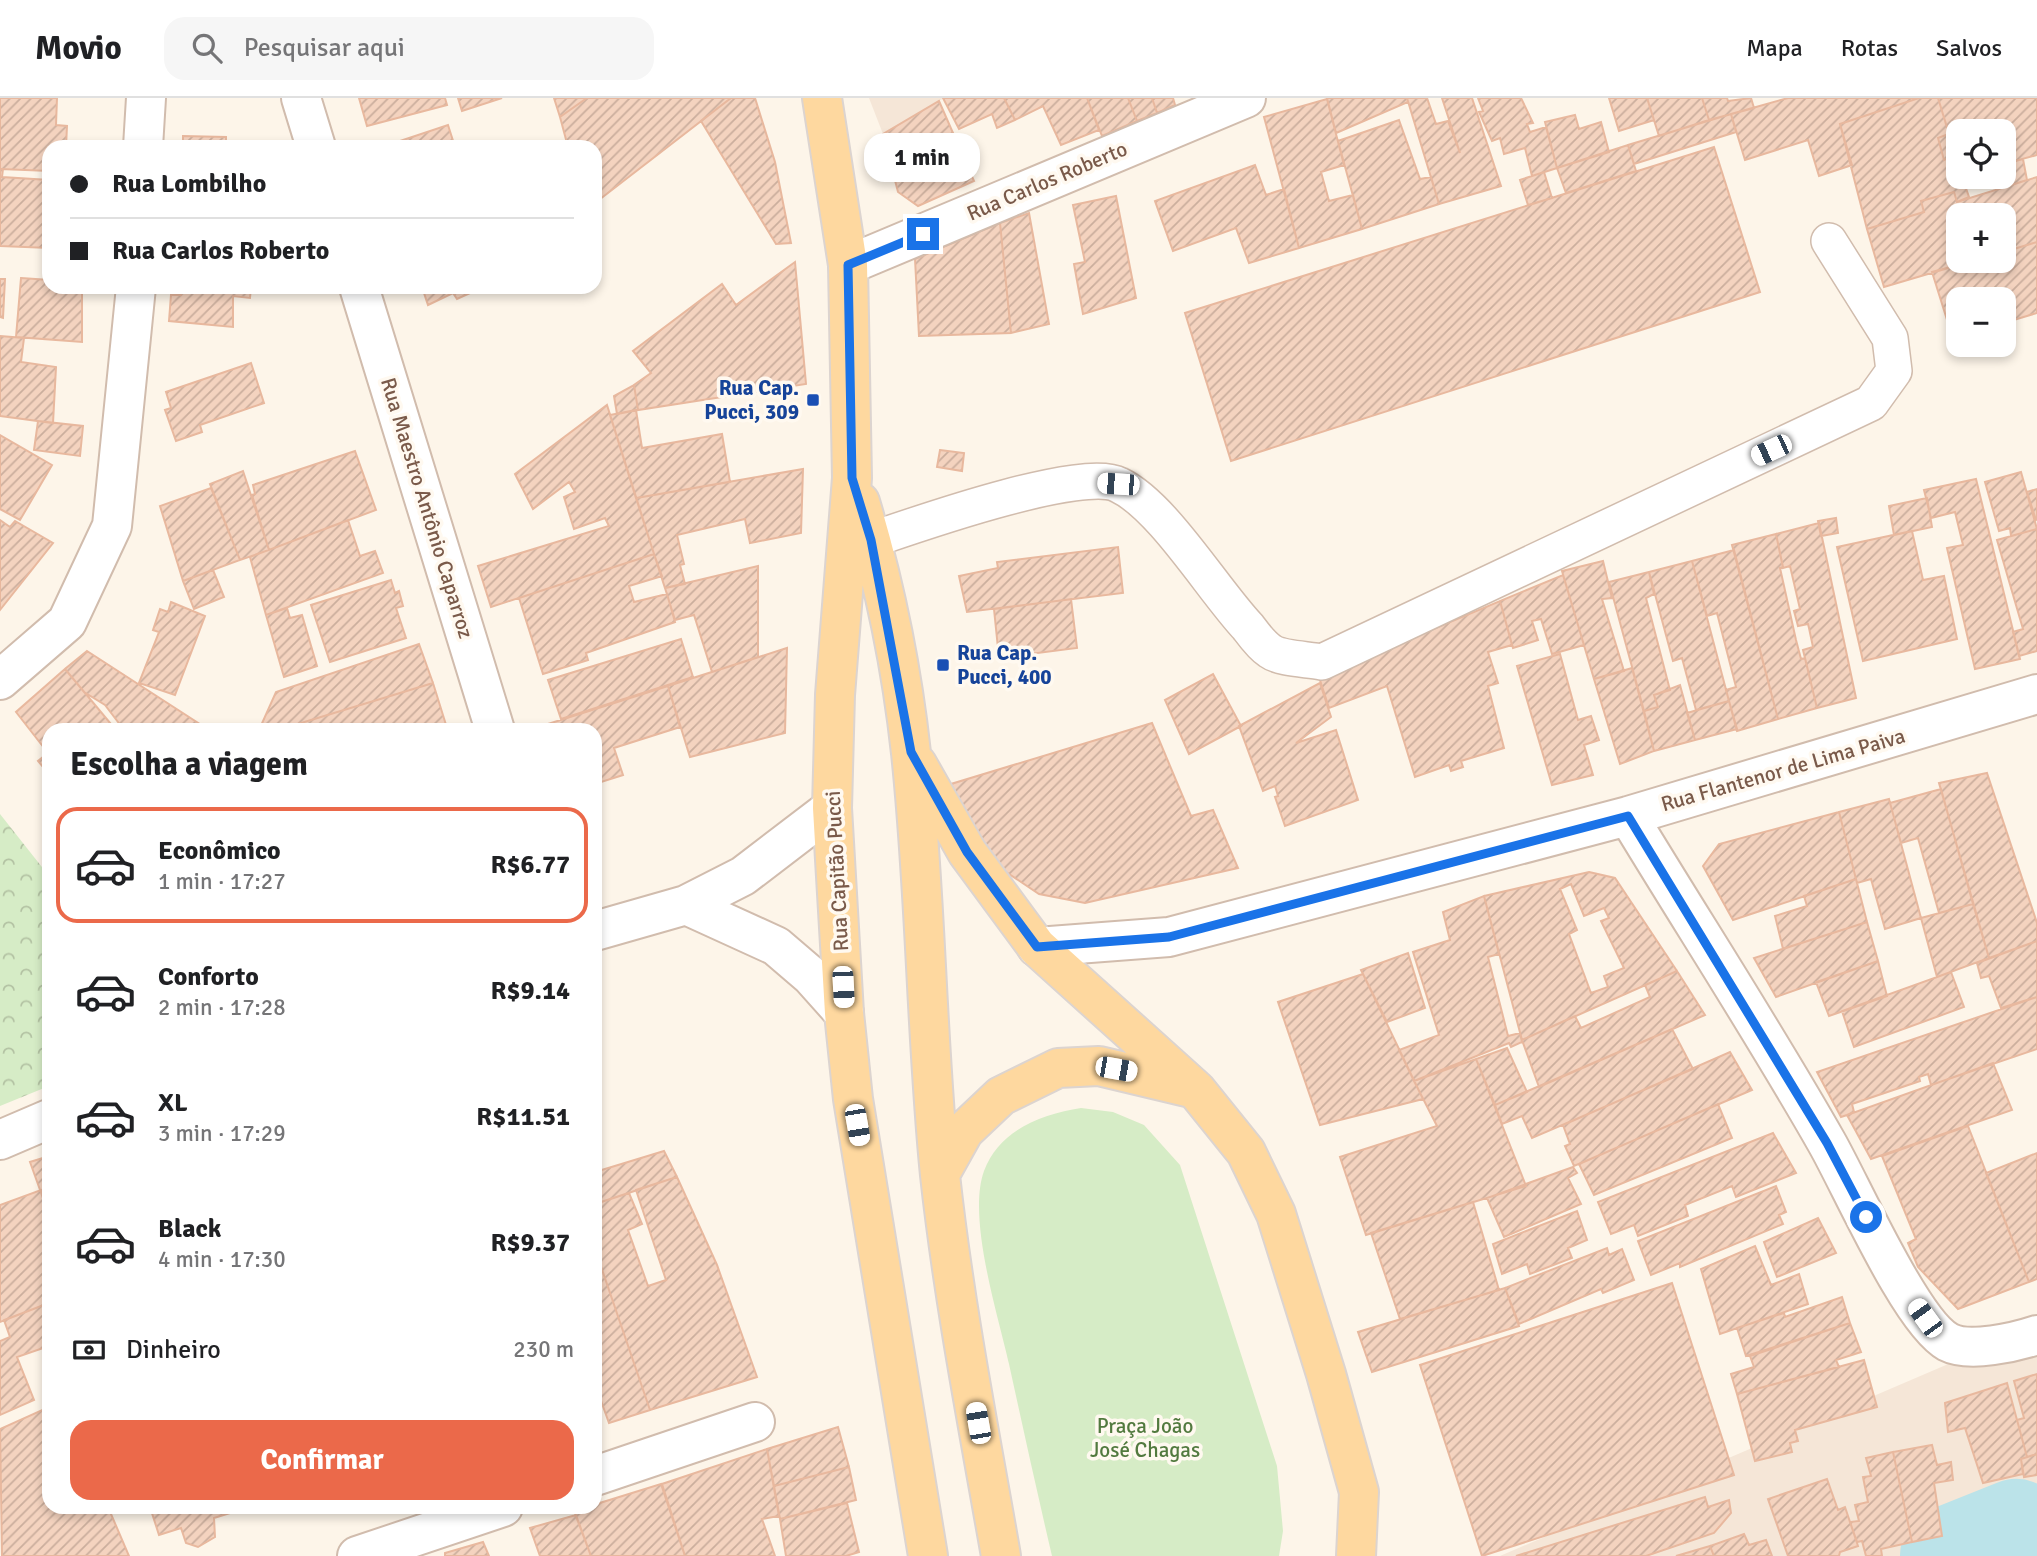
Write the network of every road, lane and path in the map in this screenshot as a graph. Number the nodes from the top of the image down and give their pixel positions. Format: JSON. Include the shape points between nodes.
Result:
{"nodes":[{"id":1,"x":146,"y":98,"type":"edge"},
{"id":2,"x":301,"y":98,"type":"edge"},
{"id":3,"x":822,"y":98,"type":"edge"},
{"id":4,"x":1246,"y":98,"type":"edge"},
{"id":5,"x":143,"y":140,"type":"edge"},
{"id":6,"x":314,"y":140,"type":"edge"},
{"id":7,"x":1829,"y":241,"type":"dead end"},
{"id":8,"x":848,"y":265,"type":"junction"},
{"id":9,"x":135,"y":294,"type":"edge"},
{"id":10,"x":361,"y":294,"type":"edge"},
{"id":11,"x":852,"y":478,"type":"junction"},
{"id":12,"x":871,"y":540,"type":"junction"},
{"id":13,"x":0,"y":680,"type":"edge"},
{"id":14,"x":2037,"y":694,"type":"edge"},
{"id":15,"x":493,"y":723,"type":"edge"},
{"id":16,"x":911,"y":752,"type":"junction"},
{"id":17,"x":832,"y":808,"type":"junction"},
{"id":18,"x":1628,"y":816,"type":"junction"},
{"id":19,"x":686,"y":905,"type":"junction"},
{"id":20,"x":602,"y":929,"type":"edge"},
{"id":21,"x":1037,"y":947,"type":"junction"},
{"id":22,"x":844,"y":1013,"type":"junction"},
{"id":23,"x":1196,"y":1090,"type":"junction"},
{"id":24,"x":42,"y":1122,"type":"edge"},
{"id":25,"x":0,"y":1140,"type":"edge"},
{"id":26,"x":940,"y":1174,"type":"junction"},
{"id":27,"x":2037,"y":1335,"type":"edge"},
{"id":28,"x":755,"y":1422,"type":"dead end"},
{"id":29,"x":602,"y":1474,"type":"edge"},
{"id":30,"x":482,"y":1514,"type":"edge"},
{"id":31,"x":357,"y":1556,"type":"edge"},
{"id":32,"x":928,"y":1556,"type":"edge"},
{"id":33,"x":1001,"y":1556,"type":"edge"},
{"id":34,"x":1356,"y":1556,"type":"edge"}],
"edges":[{"from":1,"to":5,"type":"street"},
{"from":2,"to":6,"type":"street"},
{"from":3,"to":8,"type":"main road","name":"Rua Capitão Pucci"},
{"from":4,"to":8,"type":"street","name":"Rua Carlos Roberto"},
{"from":7,"to":12,"type":"lane","via":[[1889,338],[1894,371],[1871,403],[1322,662],[1271,652],[1166,527],[1118,484],[1090,482],[981,501]]},
{"from":8,"to":11,"type":"main road","name":"Rua Capitão Pucci"},
{"from":9,"to":13,"type":"street","via":[[112,526],[67,622]]},
{"from":10,"to":15,"type":"street","name":"Rua Maestro Antônio Caparroz"},
{"from":11,"to":12,"type":"main road","name":"Rua Capitão Pucci"},
{"from":11,"to":17,"type":"main road","name":"Rua Capitão Pucci","via":[[835,695]]},
{"from":12,"to":16,"type":"main road","name":"Rua Capitão Pucci"},
{"from":14,"to":18,"type":"street","name":"Rua Flantenor de Lima Paiva"},
{"from":16,"to":21,"type":"main road","via":[[967,852]]},
{"from":16,"to":26,"type":"main road"},
{"from":17,"to":19,"type":"street","via":[[743,876]]},
{"from":17,"to":22,"type":"main road","name":"Rua Capitão Pucci"},
{"from":18,"to":21,"type":"street","name":"Rua Flantenor de Lima Paiva","via":[[1169,937]]},
{"from":18,"to":27,"type":"street","via":[[1827,1143],[1905,1291],[1925,1318],[1949,1342],[1984,1346]]},
{"from":19,"to":20,"type":"street"},
{"from":19,"to":22,"type":"street","via":[[776,946]]},
{"from":21,"to":23,"type":"main road"},
{"from":22,"to":32,"type":"main road","name":"Rua Capitão Pucci","via":[[853,1100]]},
{"from":23,"to":26,"type":"main road","via":[[1099,1066],[1058,1068],[1001,1096],[964,1131]]},
{"from":23,"to":34,"type":"main road","via":[[1246,1152],[1276,1214],[1359,1492]]},
{"from":24,"to":25,"type":"street"},
{"from":26,"to":33,"type":"main road"},
{"from":28,"to":29,"type":"street"},
{"from":30,"to":31,"type":"street"}]}
